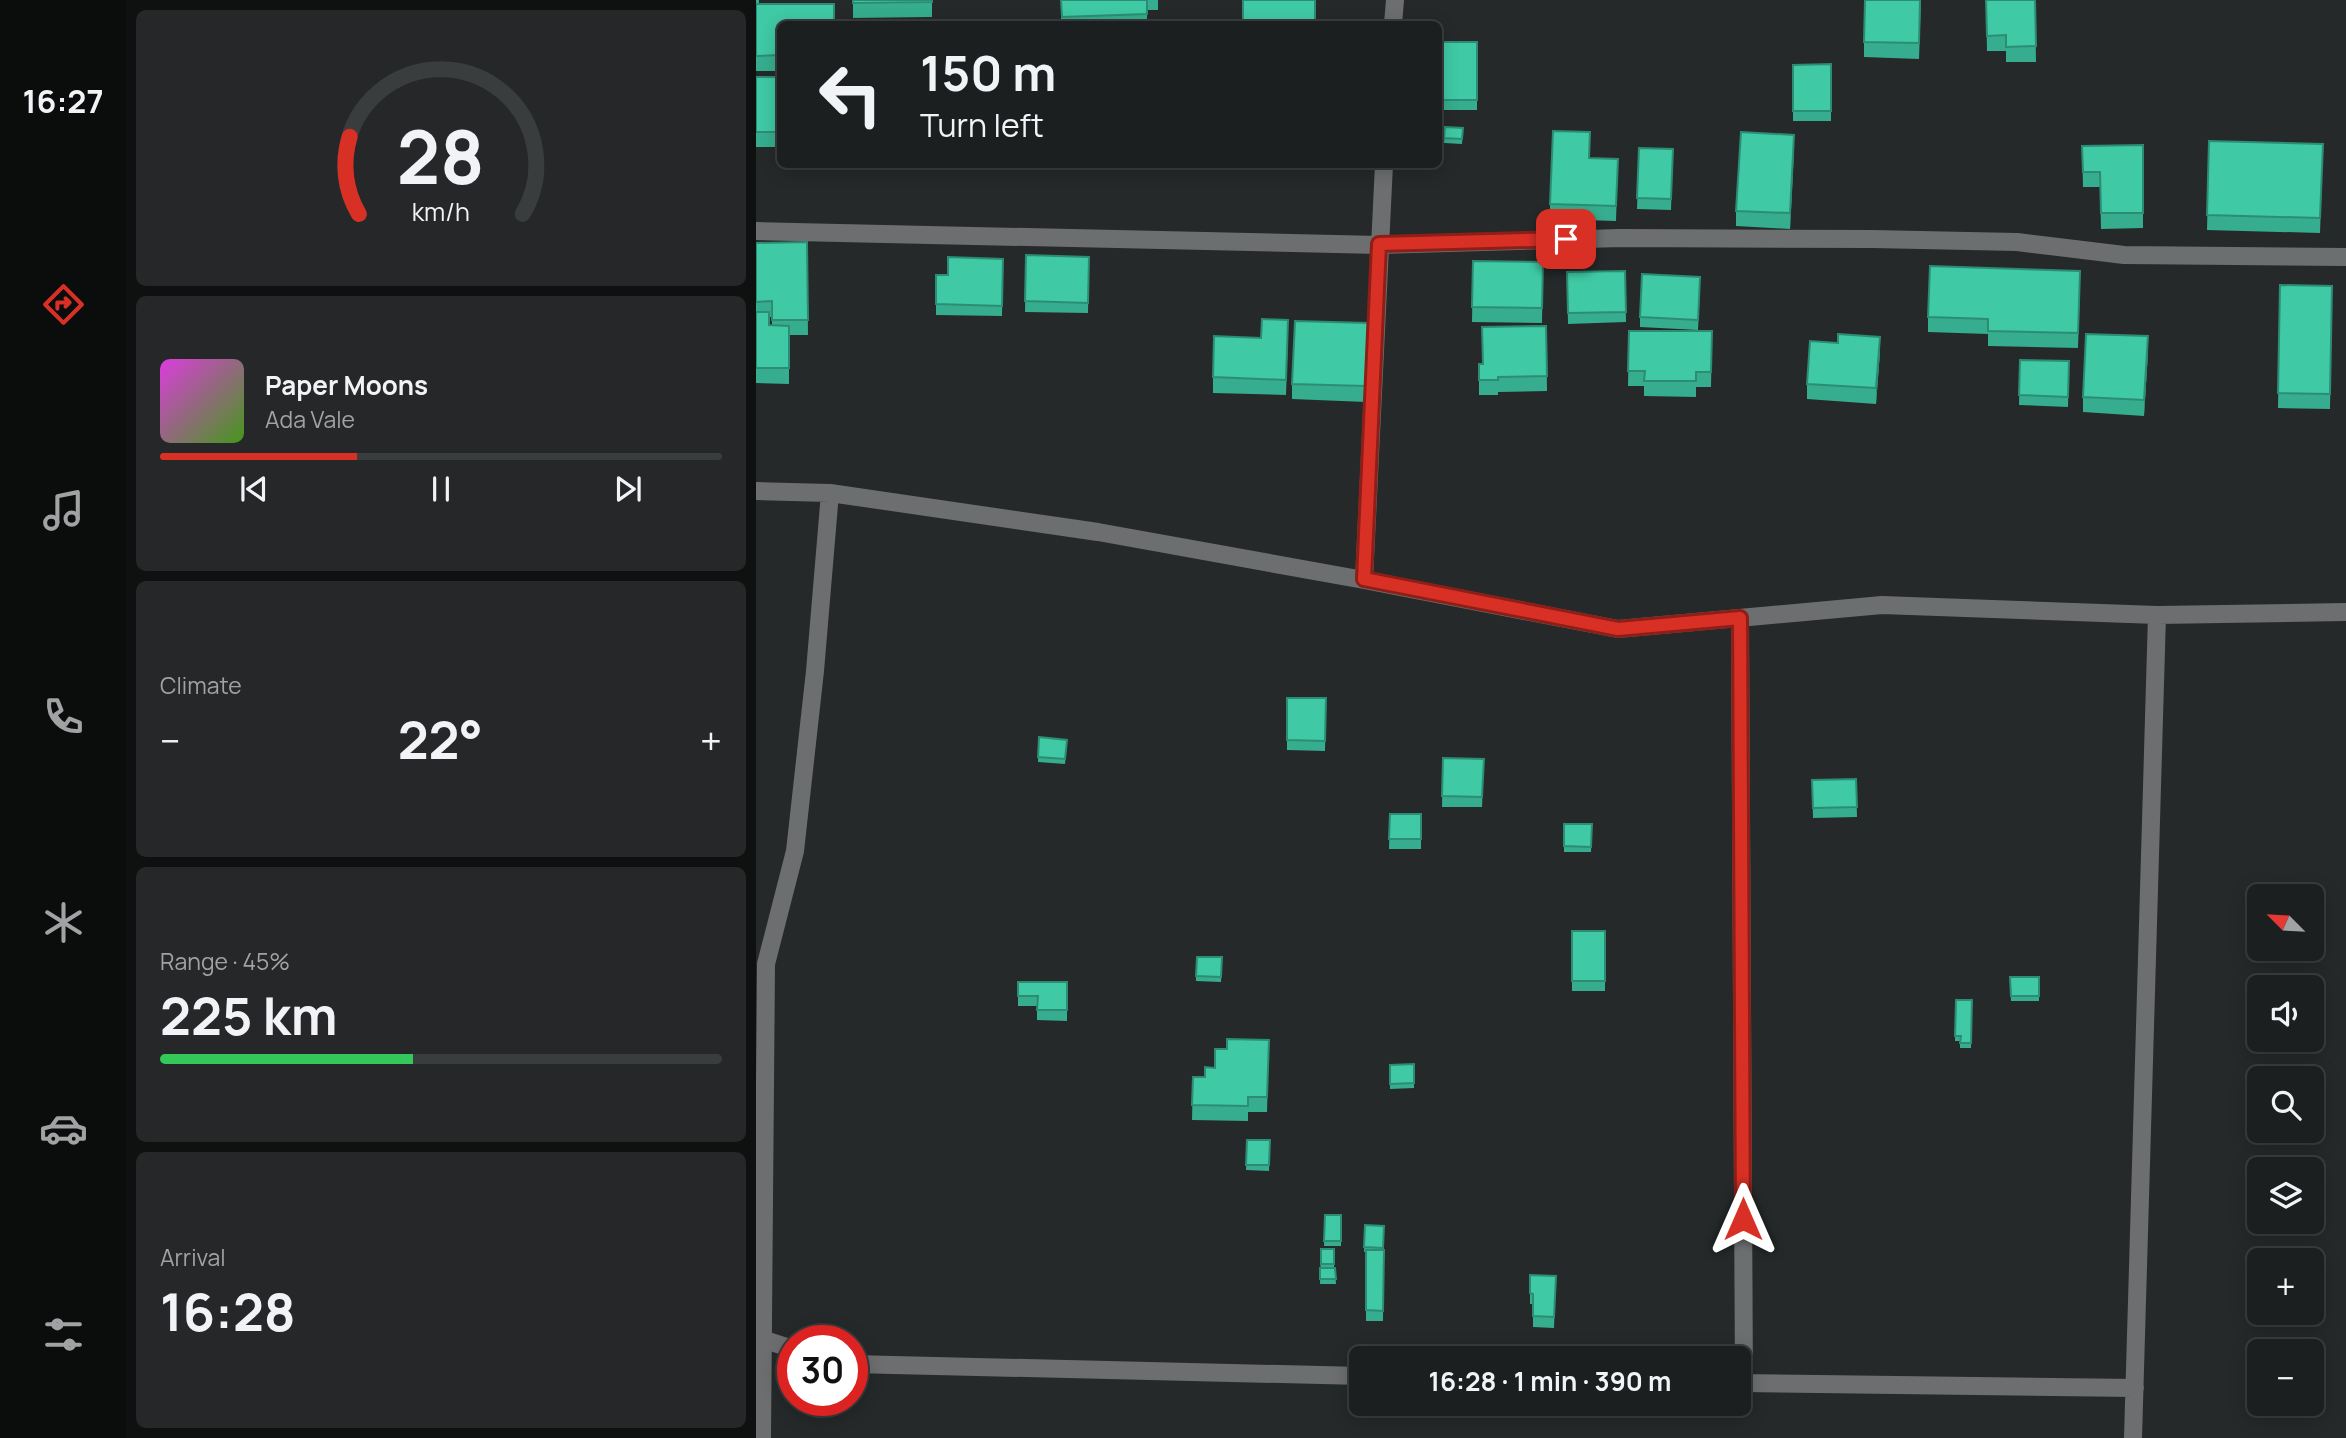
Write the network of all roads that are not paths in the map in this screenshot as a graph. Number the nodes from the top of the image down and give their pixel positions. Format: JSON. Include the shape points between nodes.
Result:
{"nodes":[{"id":1,"x":1395,"y":0,"type":"edge"},
{"id":2,"x":1393,"y":21,"type":"edge"},
{"id":3,"x":1384,"y":168,"type":"edge"},
{"id":4,"x":756,"y":232,"type":"edge"},
{"id":5,"x":1379,"y":244,"type":"junction"},
{"id":6,"x":2346,"y":257,"type":"edge"},
{"id":7,"x":756,"y":491,"type":"edge"},
{"id":8,"x":830,"y":493,"type":"junction"},
{"id":9,"x":1364,"y":579,"type":"junction"},
{"id":10,"x":2346,"y":612,"type":"edge"},
{"id":11,"x":2157,"y":615,"type":"junction"},
{"id":12,"x":1740,"y":618,"type":"junction"},
{"id":13,"x":762,"y":1339,"type":"junction"},
{"id":14,"x":777,"y":1344,"type":"edge"},
{"id":15,"x":1742,"y":1346,"type":"edge"},
{"id":16,"x":868,"y":1364,"type":"edge"},
{"id":17,"x":1349,"y":1376,"type":"edge"},
{"id":18,"x":1751,"y":1383,"type":"edge"},
{"id":19,"x":2135,"y":1388,"type":"junction"},
{"id":20,"x":762,"y":1438,"type":"edge"},
{"id":21,"x":2133,"y":1438,"type":"edge"}],
"edges":[{"from":1,"to":2,"type":"street"},
{"from":3,"to":5,"type":"street"},
{"from":4,"to":5,"type":"street"},
{"from":5,"to":6,"type":"street","via":[[1620,238],[1872,239],[2017,242],[2124,255]]},
{"from":5,"to":9,"type":"street"},
{"from":7,"to":8,"type":"street"},
{"from":8,"to":9,"type":"street","via":[[1098,532]]},
{"from":8,"to":13,"type":"street","via":[[795,851],[766,964]]},
{"from":9,"to":12,"type":"street","via":[[1618,629]]},
{"from":10,"to":11,"type":"street"},
{"from":11,"to":12,"type":"street","via":[[1882,605]]},
{"from":11,"to":19,"type":"street"},
{"from":12,"to":15,"type":"street"},
{"from":13,"to":14,"type":"street"},
{"from":13,"to":20,"type":"street"},
{"from":16,"to":17,"type":"street"},
{"from":18,"to":19,"type":"street"},
{"from":19,"to":21,"type":"street"}]}
